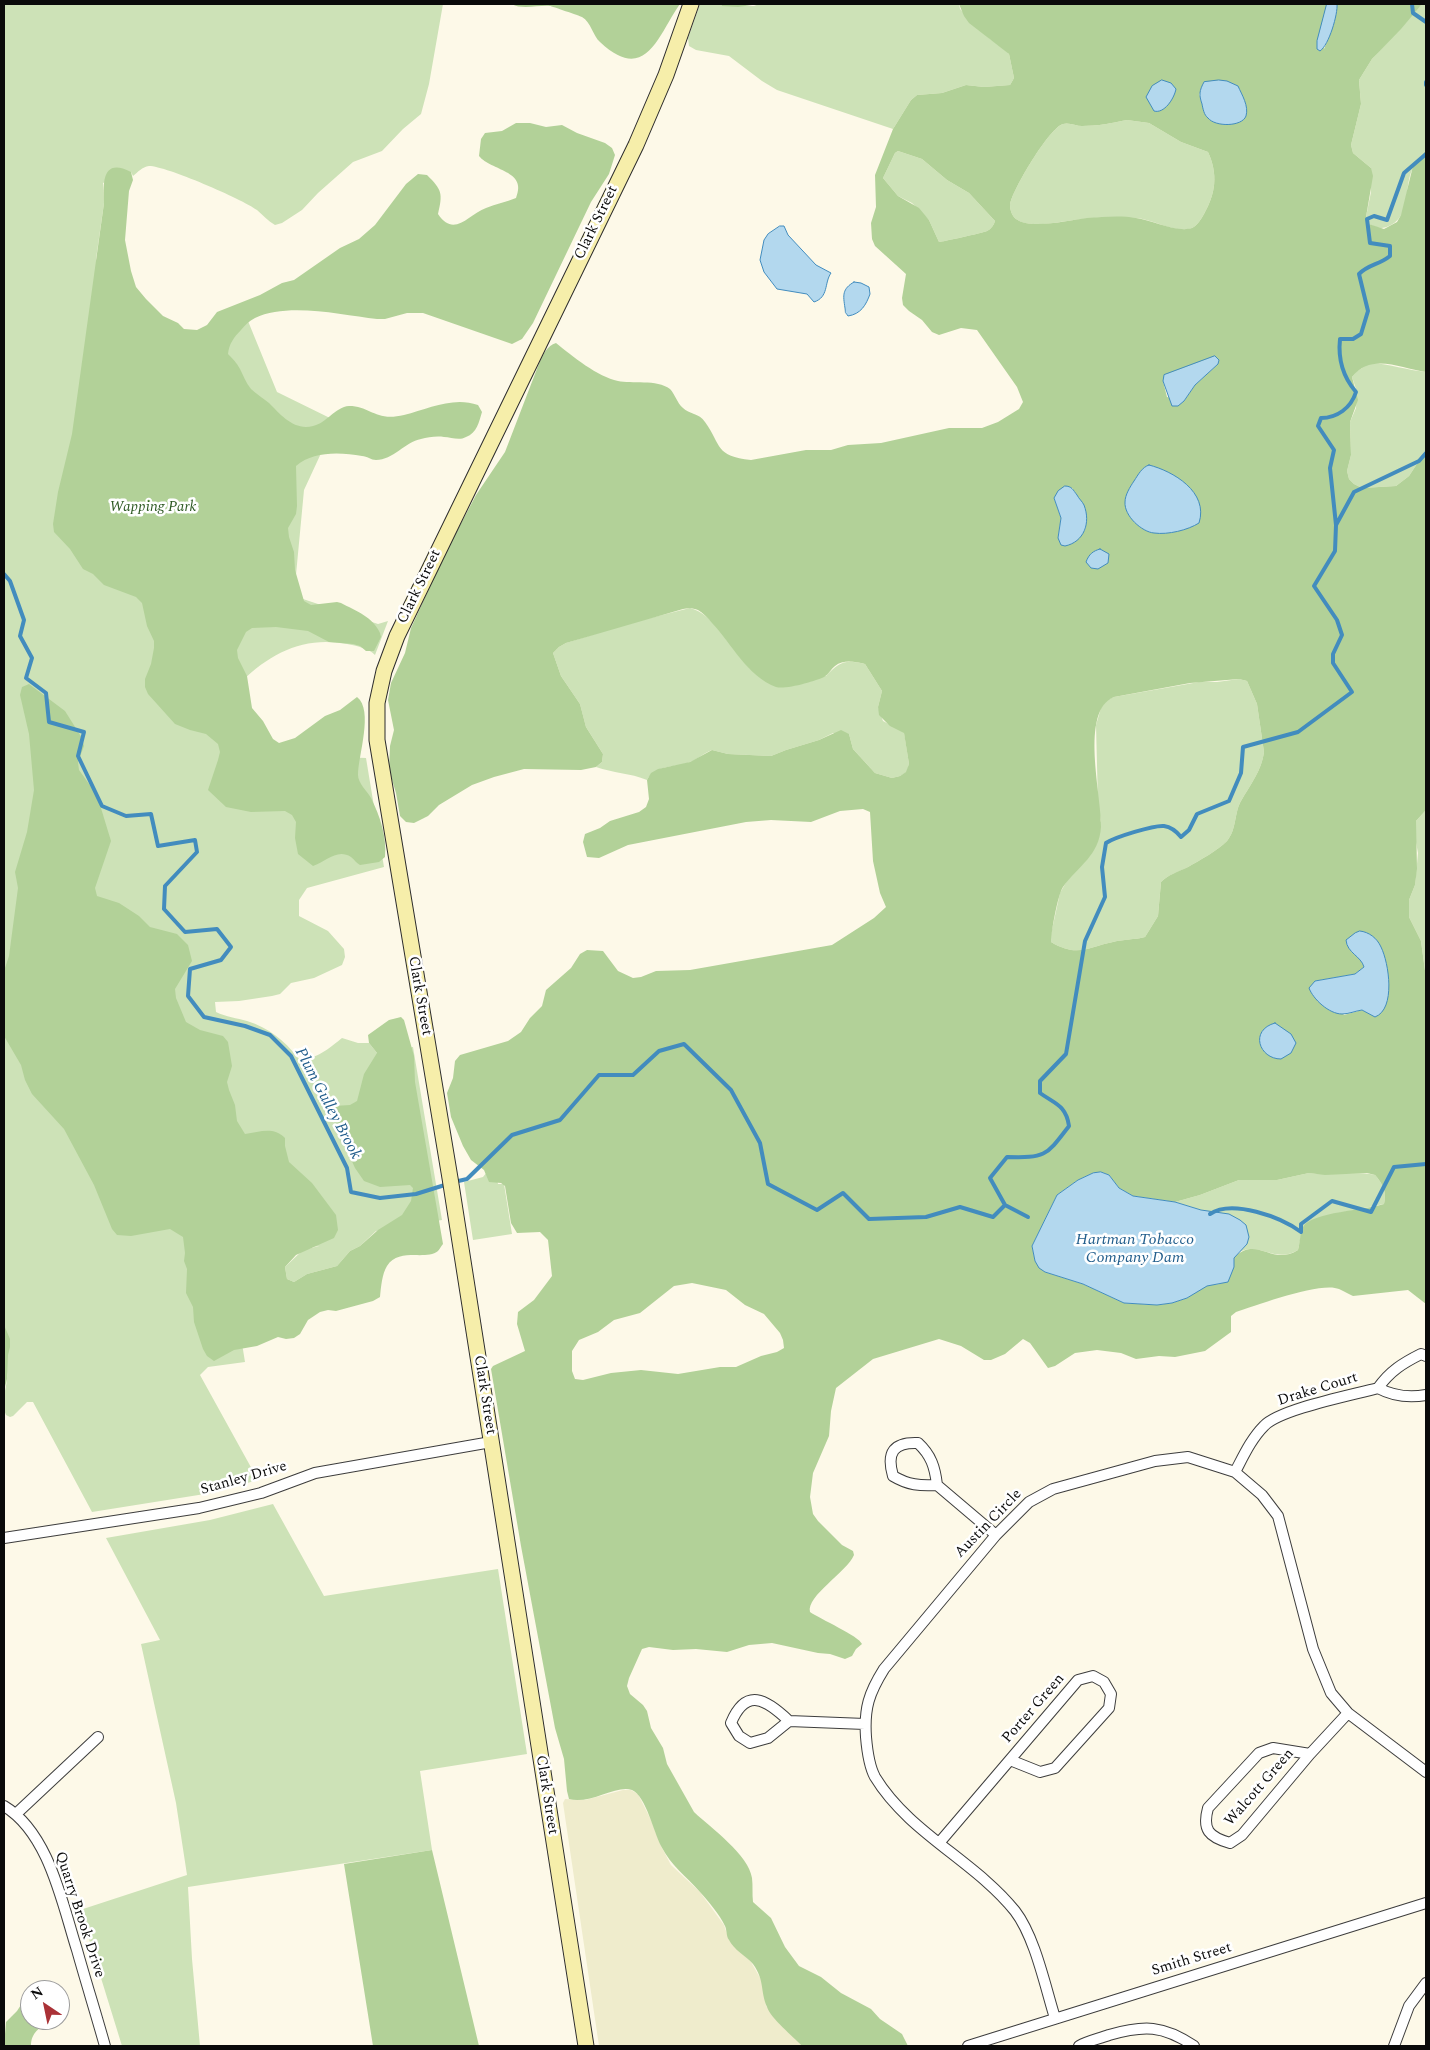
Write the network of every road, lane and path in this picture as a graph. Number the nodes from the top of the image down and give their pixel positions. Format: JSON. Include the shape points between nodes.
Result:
{"nodes":[{"id":1,"x":691,"y":4,"type":"edge"},
{"id":2,"x":1426,"y":1356,"type":"edge"},
{"id":3,"x":1378,"y":1388,"type":"junction"},
{"id":4,"x":1426,"y":1396,"type":"edge"},
{"id":5,"x":491,"y":1442,"type":"junction"},
{"id":6,"x":1235,"y":1472,"type":"junction"},
{"id":7,"x":937,"y":1485,"type":"junction"},
{"id":8,"x":996,"y":1535,"type":"junction"},
{"id":9,"x":4,"y":1538,"type":"edge"},
{"id":10,"x":1348,"y":1712,"type":"junction"},
{"id":11,"x":789,"y":1721,"type":"junction"},
{"id":12,"x":865,"y":1724,"type":"junction"},
{"id":13,"x":98,"y":1737,"type":"dead end"},
{"id":14,"x":1310,"y":1754,"type":"junction"},
{"id":15,"x":1010,"y":1760,"type":"junction"},
{"id":16,"x":1426,"y":1772,"type":"edge"},
{"id":17,"x":4,"y":1806,"type":"edge"},
{"id":18,"x":17,"y":1813,"type":"junction"},
{"id":19,"x":939,"y":1843,"type":"junction"},
{"id":20,"x":1426,"y":1903,"type":"edge"},
{"id":21,"x":1426,"y":1983,"type":"edge"},
{"id":22,"x":1055,"y":2018,"type":"junction"},
{"id":23,"x":105,"y":2046,"type":"edge"},
{"id":24,"x":586,"y":2046,"type":"edge"},
{"id":25,"x":968,"y":2046,"type":"edge"},
{"id":26,"x":1079,"y":2046,"type":"edge"},
{"id":27,"x":1194,"y":2046,"type":"edge"},
{"id":28,"x":1394,"y":2046,"type":"edge"}],
"edges":[{"from":1,"to":5,"type":"main road","name":"Clark Street","via":[[666,75],[636,145],[397,636],[377,703],[378,750]]},
{"from":2,"to":3,"type":"street","name":"Drake Court","via":[[1421,1354],[1400,1364]]},
{"from":3,"to":4,"type":"street","name":"Drake Court","via":[[1390,1394]]},
{"from":3,"to":6,"type":"street","name":"Drake Court","via":[[1282,1414],[1264,1425]]},
{"from":5,"to":9,"type":"street","name":"Stanley Drive","via":[[315,1473],[260,1493],[200,1508]]},
{"from":5,"to":24,"type":"main road","name":"Clark Street"},
{"from":6,"to":8,"type":"street","name":"Austin Circle","via":[[1188,1457],[1155,1460],[1053,1489],[1028,1502]]},
{"from":6,"to":10,"type":"street","name":"Austin Circle","via":[[1262,1495],[1278,1516],[1313,1649],[1331,1693]]},
{"from":7,"to":7,"type":"street","via":[[928,1452],[918,1443],[904,1442],[894,1448],[889,1463],[892,1476],[904,1483]]},
{"from":7,"to":8,"type":"street"},
{"from":8,"to":12,"type":"street","name":"Austin Circle","via":[[884,1669],[866,1703]]},
{"from":10,"to":14,"type":"street","name":"Walcott Green"},
{"from":10,"to":16,"type":"street","name":"Austin Circle"},
{"from":11,"to":11,"type":"street","via":[[760,1700],[744,1702],[731,1724],[739,1736],[750,1743],[768,1738]]},
{"from":11,"to":12,"type":"street"},
{"from":12,"to":19,"type":"street","name":"Austin Circle","via":[[874,1776],[901,1809]]},
{"from":13,"to":18,"type":"street"},
{"from":14,"to":14,"type":"street","name":"Walcott Green","via":[[1242,1835],[1230,1843],[1216,1839],[1207,1830],[1205,1818],[1208,1808],[1258,1753],[1274,1748]]},
{"from":15,"to":15,"type":"street","name":"Porter Green","via":[[1078,1680],[1094,1676],[1104,1682],[1111,1694],[1109,1708],[1055,1768],[1040,1772]]},
{"from":15,"to":19,"type":"street","name":"Porter Green"},
{"from":17,"to":18,"type":"street","name":"Quarry Brook Drive"},
{"from":18,"to":23,"type":"street","name":"Quarry Brook Drive","via":[[40,1846],[57,1885]]},
{"from":19,"to":22,"type":"street","name":"Austin Circle","via":[[1002,1896],[1016,1913],[1028,1933]]},
{"from":20,"to":22,"type":"street","name":"Smith Street"},
{"from":21,"to":28,"type":"street","via":[[1408,2006]]},
{"from":22,"to":25,"type":"street","name":"Smith Street"},
{"from":26,"to":27,"type":"street","via":[[1143,2027],[1164,2030]]}]}
